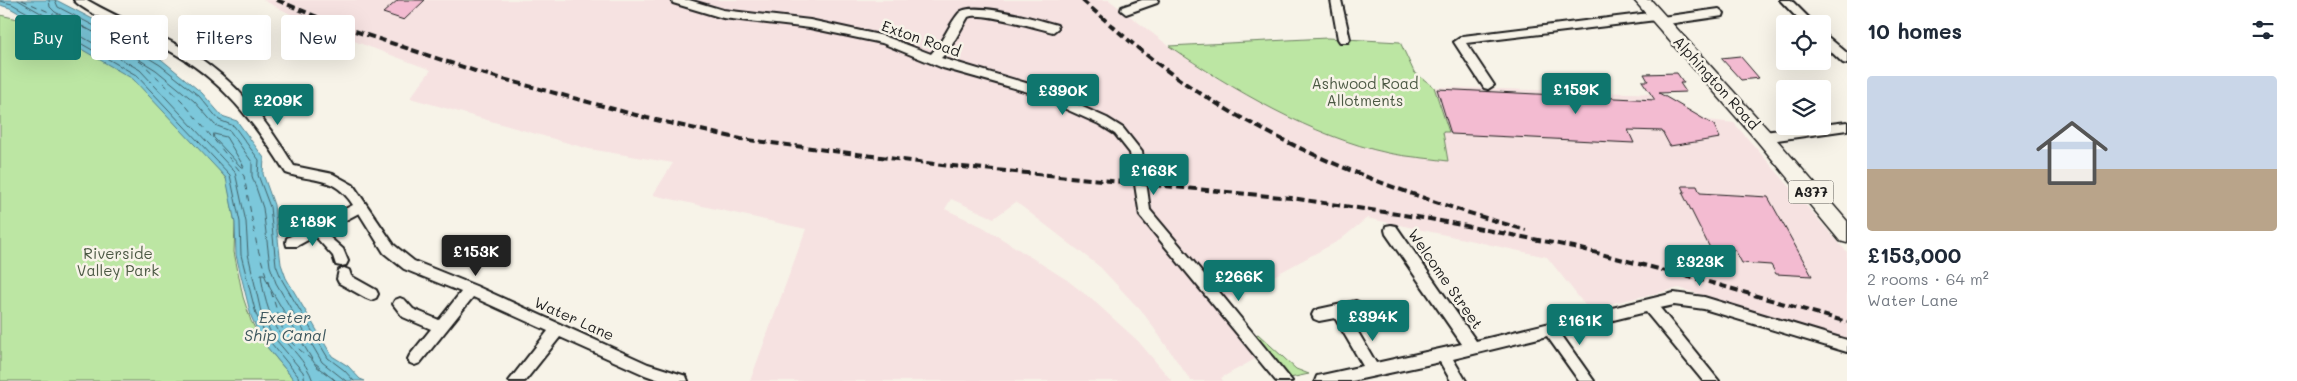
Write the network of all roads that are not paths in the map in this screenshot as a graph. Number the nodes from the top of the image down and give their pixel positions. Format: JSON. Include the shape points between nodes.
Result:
{"nodes":[{"id":1,"x":79,"y":0,"type":"edge"},
{"id":2,"x":677,"y":0,"type":"edge"},
{"id":3,"x":1153,"y":0,"type":"edge"},
{"id":4,"x":1336,"y":0,"type":"edge"},
{"id":5,"x":1642,"y":0,"type":"edge"},
{"id":6,"x":1785,"y":0,"type":"edge"},
{"id":7,"x":1126,"y":10,"type":"dead end"},
{"id":8,"x":1719,"y":13,"type":"dead end"},
{"id":9,"x":1801,"y":15,"type":"edge"},
{"id":10,"x":1659,"y":18,"type":"junction"},
{"id":11,"x":1052,"y":28,"type":"dead end"},
{"id":12,"x":1344,"y":39,"type":"dead end"},
{"id":13,"x":1831,"y":45,"type":"edge"},
{"id":14,"x":933,"y":59,"type":"junction"},
{"id":15,"x":1847,"y":60,"type":"edge"},
{"id":16,"x":1488,"y":85,"type":"dead end"},
{"id":17,"x":1847,"y":126,"type":"edge"},
{"id":18,"x":1764,"y":137,"type":"junction"},
{"id":19,"x":360,"y":207,"type":"junction"},
{"id":20,"x":321,"y":227,"type":"junction"},
{"id":21,"x":1391,"y":230,"type":"dead end"},
{"id":22,"x":1847,"y":235,"type":"edge"},
{"id":23,"x":292,"y":242,"type":"dead end"},
{"id":24,"x":1234,"y":285,"type":"dead end"},
{"id":25,"x":1207,"y":286,"type":"junction"},
{"id":26,"x":471,"y":290,"type":"junction"},
{"id":27,"x":370,"y":294,"type":"dead end"},
{"id":28,"x":400,"y":304,"type":"dead end"},
{"id":29,"x":1649,"y":304,"type":"junction"},
{"id":30,"x":1356,"y":307,"type":"dead end"},
{"id":31,"x":1338,"y":311,"type":"junction"},
{"id":32,"x":1319,"y":315,"type":"dead end"},
{"id":33,"x":441,"y":327,"type":"junction"},
{"id":34,"x":1548,"y":328,"type":"junction"},
{"id":35,"x":558,"y":329,"type":"junction"},
{"id":36,"x":1847,"y":346,"type":"edge"},
{"id":37,"x":1472,"y":347,"type":"junction"},
{"id":38,"x":1442,"y":356,"type":"junction"},
{"id":39,"x":415,"y":359,"type":"dead end"},
{"id":40,"x":1373,"y":370,"type":"junction"},
{"id":41,"x":1360,"y":377,"type":"edge"},
{"id":42,"x":516,"y":381,"type":"edge"},
{"id":43,"x":681,"y":381,"type":"edge"},
{"id":44,"x":1285,"y":381,"type":"edge"},
{"id":45,"x":1322,"y":381,"type":"edge"},
{"id":46,"x":1459,"y":381,"type":"edge"},
{"id":47,"x":1587,"y":381,"type":"edge"},
{"id":48,"x":1712,"y":381,"type":"edge"}],
"edges":[{"from":1,"to":19,"type":"street","name":"Water Lane","via":[[205,67],[241,101],[290,170],[333,179],[349,188]]},
{"from":2,"to":14,"type":"street","name":"Exton Road","via":[[723,14],[784,20],[884,40]]},
{"from":3,"to":7,"type":"street"},
{"from":4,"to":12,"type":"street"},
{"from":5,"to":10,"type":"highway","name":"Alphington Road","number":"A377"},
{"from":6,"to":9,"type":"street"},
{"from":8,"to":10,"type":"street"},
{"from":10,"to":16,"type":"street","via":[[1463,40],[1460,42],[1462,46]]},
{"from":10,"to":18,"type":"highway","name":"Alphington Road","number":"A377"},
{"from":11,"to":14,"type":"street","via":[[970,11],[964,14],[945,47]]},
{"from":13,"to":15,"type":"street"},
{"from":14,"to":25,"type":"street","name":"Exton Road","via":[[1032,89],[1119,131],[1136,152],[1144,212]]},
{"from":17,"to":18,"type":"street"},
{"from":18,"to":22,"type":"highway","name":"Alphington Road","number":"A377"},
{"from":19,"to":20,"type":"street"},
{"from":19,"to":26,"type":"street","name":"Water Lane","via":[[389,249],[409,264]]},
{"from":20,"to":23,"type":"street"},
{"from":20,"to":27,"type":"street","via":[[321,237],[338,253],[344,279]]},
{"from":21,"to":37,"type":"street","name":"Welcome Street"},
{"from":24,"to":25,"type":"street","via":[[1226,277]]},
{"from":25,"to":44,"type":"street"},
{"from":26,"to":33,"type":"street"},
{"from":26,"to":35,"type":"street","name":"Water Lane"},
{"from":28,"to":33,"type":"street","via":[[408,313]]},
{"from":29,"to":34,"type":"street"},
{"from":29,"to":36,"type":"street","via":[[1674,299],[1692,300]]},
{"from":29,"to":48,"type":"street"},
{"from":30,"to":31,"type":"street"},
{"from":31,"to":32,"type":"street"},
{"from":31,"to":40,"type":"street"},
{"from":33,"to":39,"type":"street"},
{"from":34,"to":37,"type":"street"},
{"from":34,"to":47,"type":"street"},
{"from":35,"to":42,"type":"street"},
{"from":35,"to":43,"type":"street","name":"Water Lane","via":[[645,369]]},
{"from":37,"to":38,"type":"street"},
{"from":38,"to":40,"type":"street"},
{"from":38,"to":46,"type":"street"},
{"from":40,"to":41,"type":"street"},
{"from":41,"to":45,"type":"street"}]}
